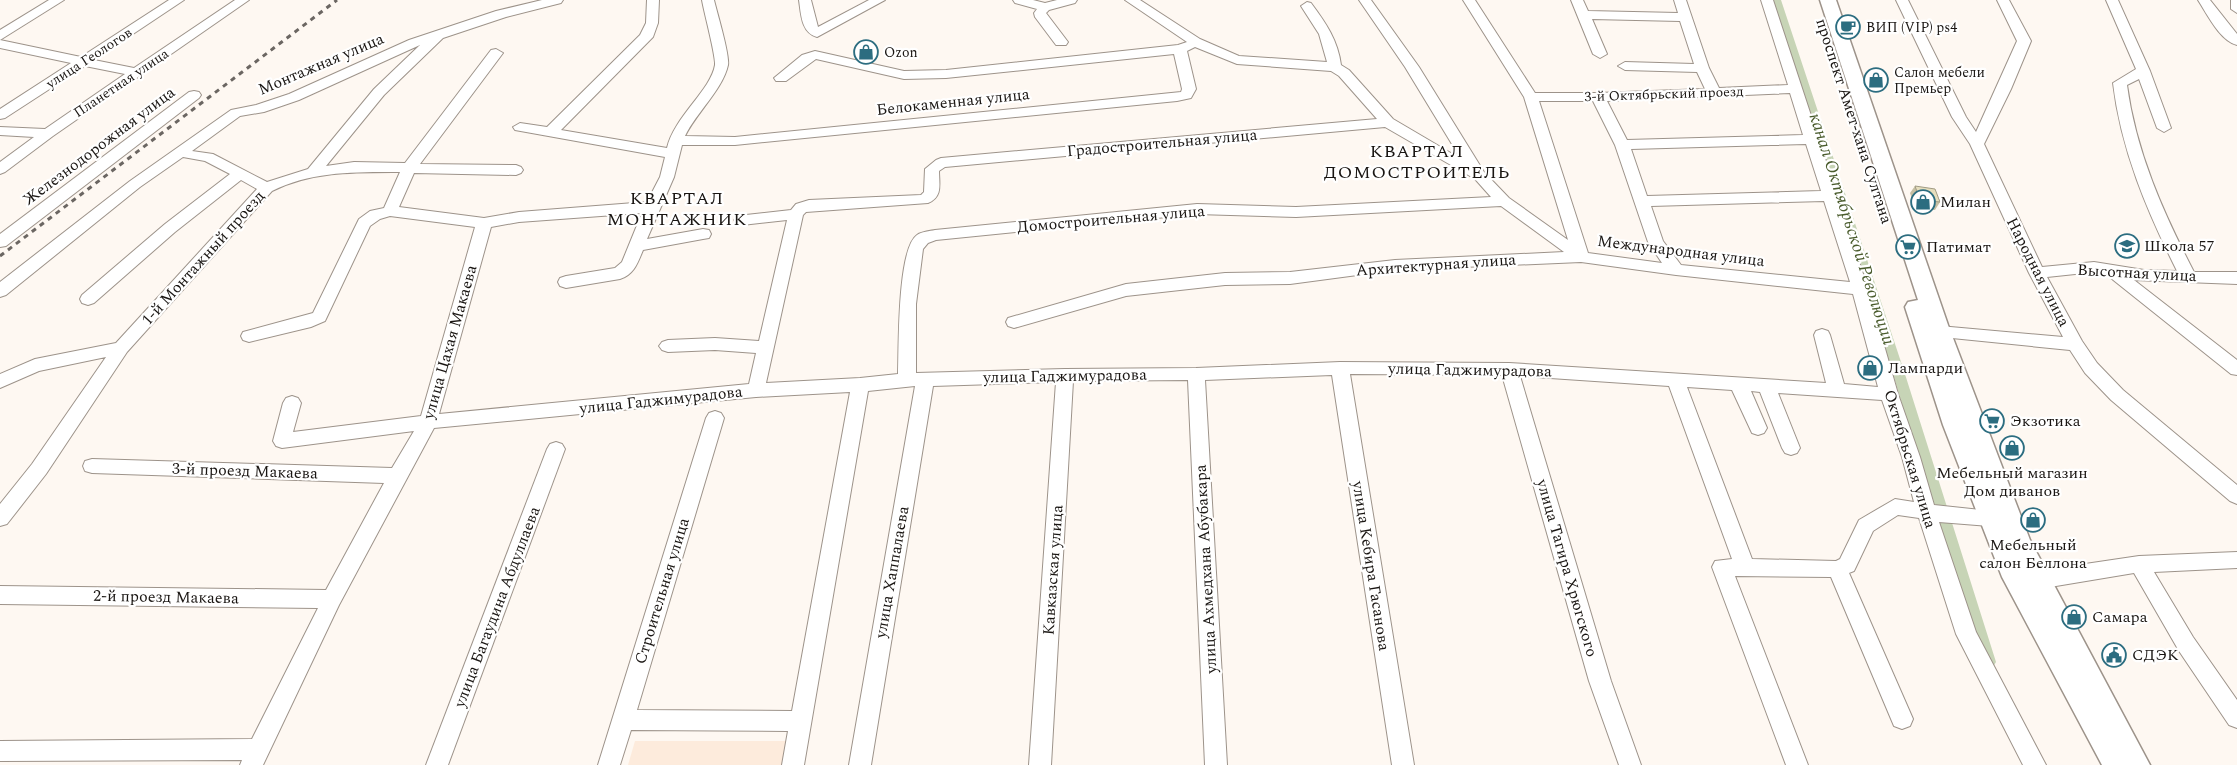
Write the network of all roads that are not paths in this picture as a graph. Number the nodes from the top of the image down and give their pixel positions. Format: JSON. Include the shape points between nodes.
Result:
{"nodes":[{"id":1,"x":58,"y":0,"type":"edge"},
{"id":2,"x":178,"y":0,"type":"edge"},
{"id":3,"x":243,"y":0,"type":"edge"},
{"id":4,"x":558,"y":0,"type":"edge"},
{"id":5,"x":653,"y":0,"type":"edge"},
{"id":6,"x":708,"y":0,"type":"edge"},
{"id":7,"x":805,"y":0,"type":"edge"},
{"id":8,"x":879,"y":0,"type":"edge"},
{"id":9,"x":1019,"y":0,"type":"edge"},
{"id":10,"x":1071,"y":0,"type":"edge"},
{"id":11,"x":1131,"y":0,"type":"edge"},
{"id":12,"x":1364,"y":0,"type":"edge"},
{"id":13,"x":1469,"y":0,"type":"edge"},
{"id":14,"x":1577,"y":0,"type":"edge"},
{"id":15,"x":1680,"y":0,"type":"edge"},
{"id":16,"x":1766,"y":0,"type":"edge"},
{"id":17,"x":1814,"y":0,"type":"edge"},
{"id":18,"x":1828,"y":0,"type":"edge"},
{"id":19,"x":1902,"y":0,"type":"edge"},
{"id":20,"x":2003,"y":0,"type":"edge"},
{"id":21,"x":2112,"y":0,"type":"edge"},
{"id":22,"x":2204,"y":0,"type":"edge"},
{"id":23,"x":2237,"y":0,"type":"edge"},
{"id":24,"x":1045,"y":6,"type":"junction"},
{"id":25,"x":1308,"y":6,"type":"dead end"},
{"id":26,"x":502,"y":7,"type":"edge"},
{"id":27,"x":2237,"y":8,"type":"edge"},
{"id":28,"x":1584,"y":15,"type":"junction"},
{"id":29,"x":1687,"y":17,"type":"junction"},
{"id":30,"x":2237,"y":24,"type":"edge"},
{"id":31,"x":2237,"y":30,"type":"edge"},
{"id":32,"x":438,"y":35,"type":"junction"},
{"id":33,"x":0,"y":36,"type":"edge"},
{"id":34,"x":2237,"y":41,"type":"edge"},
{"id":35,"x":1061,"y":42,"type":"dead end"},
{"id":36,"x":1199,"y":43,"type":"junction"},
{"id":37,"x":0,"y":44,"type":"edge"},
{"id":38,"x":1180,"y":49,"type":"junction"},
{"id":39,"x":496,"y":53,"type":"dead end"},
{"id":40,"x":1600,"y":54,"type":"dead end"},
{"id":41,"x":84,"y":62,"type":"junction"},
{"id":42,"x":1625,"y":66,"type":"dead end"},
{"id":43,"x":1334,"y":67,"type":"junction"},
{"id":44,"x":1702,"y":68,"type":"junction"},
{"id":45,"x":2143,"y":71,"type":"junction"},
{"id":46,"x":137,"y":72,"type":"junction"},
{"id":47,"x":781,"y":78,"type":"dead end"},
{"id":48,"x":1797,"y":89,"type":"junction"},
{"id":49,"x":1714,"y":92,"type":"junction"},
{"id":50,"x":194,"y":95,"type":"dead end"},
{"id":51,"x":1530,"y":97,"type":"junction"},
{"id":52,"x":1598,"y":97,"type":"junction"},
{"id":53,"x":0,"y":115,"type":"edge"},
{"id":54,"x":1388,"y":122,"type":"junction"},
{"id":55,"x":520,"y":127,"type":"dead end"},
{"id":56,"x":2164,"y":128,"type":"dead end"},
{"id":57,"x":0,"y":131,"type":"edge"},
{"id":58,"x":48,"y":133,"type":"junction"},
{"id":59,"x":550,"y":133,"type":"junction"},
{"id":60,"x":1811,"y":139,"type":"junction"},
{"id":61,"x":1977,"y":144,"type":"junction"},
{"id":62,"x":1622,"y":145,"type":"junction"},
{"id":63,"x":675,"y":147,"type":"junction"},
{"id":64,"x":180,"y":151,"type":"junction"},
{"id":65,"x":0,"y":169,"type":"edge"},
{"id":66,"x":408,"y":170,"type":"junction"},
{"id":67,"x":516,"y":170,"type":"dead end"},
{"id":68,"x":313,"y":172,"type":"junction"},
{"id":69,"x":241,"y":173,"type":"junction"},
{"id":70,"x":1480,"y":176,"type":"junction"},
{"id":71,"x":267,"y":188,"type":"junction"},
{"id":72,"x":1830,"y":196,"type":"junction"},
{"id":73,"x":1641,"y":200,"type":"junction"},
{"id":74,"x":1504,"y":201,"type":"junction"},
{"id":75,"x":652,"y":208,"type":"junction"},
{"id":76,"x":390,"y":211,"type":"junction"},
{"id":77,"x":799,"y":211,"type":"junction"},
{"id":78,"x":742,"y":220,"type":"dead end"},
{"id":79,"x":484,"y":223,"type":"junction"},
{"id":80,"x":703,"y":234,"type":"dead end"},
{"id":81,"x":0,"y":242,"type":"edge"},
{"id":82,"x":636,"y":246,"type":"junction"},
{"id":83,"x":1581,"y":257,"type":"junction"},
{"id":84,"x":1676,"y":270,"type":"junction"},
{"id":85,"x":2111,"y":271,"type":"junction"},
{"id":86,"x":2037,"y":273,"type":"junction"},
{"id":87,"x":2188,"y":276,"type":"junction"},
{"id":88,"x":2237,"y":278,"type":"edge"},
{"id":89,"x":566,"y":282,"type":"dead end"},
{"id":90,"x":1860,"y":289,"type":"junction"},
{"id":91,"x":0,"y":291,"type":"edge"},
{"id":92,"x":88,"y":299,"type":"dead end"},
{"id":93,"x":1014,"y":322,"type":"dead end"},
{"id":94,"x":1932,"y":331,"type":"junction"},
{"id":95,"x":1822,"y":335,"type":"dead end"},
{"id":96,"x":249,"y":336,"type":"dead end"},
{"id":97,"x":2075,"y":344,"type":"junction"},
{"id":98,"x":668,"y":346,"type":"dead end"},
{"id":99,"x":120,"y":348,"type":"junction"},
{"id":100,"x":766,"y":348,"type":"junction"},
{"id":101,"x":1340,"y":368,"type":"junction"},
{"id":102,"x":1509,"y":369,"type":"junction"},
{"id":103,"x":2237,"y":369,"type":"edge"},
{"id":104,"x":1196,"y":374,"type":"junction"},
{"id":105,"x":1065,"y":375,"type":"junction"},
{"id":106,"x":916,"y":379,"type":"junction"},
{"id":107,"x":1676,"y":379,"type":"junction"},
{"id":108,"x":0,"y":382,"type":"edge"},
{"id":109,"x":1738,"y":383,"type":"junction"},
{"id":110,"x":860,"y":385,"type":"junction"},
{"id":111,"x":1766,"y":385,"type":"junction"},
{"id":112,"x":757,"y":389,"type":"junction"},
{"id":113,"x":1837,"y":390,"type":"junction"},
{"id":114,"x":1889,"y":394,"type":"junction"},
{"id":115,"x":292,"y":404,"type":"dead end"},
{"id":116,"x":715,"y":418,"type":"dead end"},
{"id":117,"x":428,"y":422,"type":"junction"},
{"id":118,"x":1758,"y":428,"type":"dead end"},
{"id":119,"x":1792,"y":448,"type":"dead end"},
{"id":120,"x":556,"y":449,"type":"dead end"},
{"id":121,"x":92,"y":466,"type":"dead end"},
{"id":122,"x":397,"y":476,"type":"junction"},
{"id":123,"x":2237,"y":496,"type":"edge"},
{"id":124,"x":1926,"y":511,"type":"junction"},
{"id":125,"x":0,"y":518,"type":"edge"},
{"id":126,"x":2003,"y":519,"type":"junction"},
{"id":127,"x":2237,"y":560,"type":"edge"},
{"id":128,"x":2139,"y":564,"type":"junction"},
{"id":129,"x":1745,"y":568,"type":"junction"},
{"id":130,"x":1838,"y":569,"type":"junction"},
{"id":131,"x":2027,"y":579,"type":"junction"},
{"id":132,"x":0,"y":595,"type":"edge"},
{"id":133,"x":332,"y":599,"type":"junction"},
{"id":134,"x":2237,"y":718,"type":"edge"},
{"id":135,"x":1902,"y":719,"type":"dead end"},
{"id":136,"x":622,"y":720,"type":"junction"},
{"id":137,"x":802,"y":720,"type":"junction"},
{"id":138,"x":0,"y":751,"type":"edge"},
{"id":139,"x":255,"y":757,"type":"edge"},
{"id":140,"x":437,"y":765,"type":"edge"},
{"id":141,"x":609,"y":765,"type":"edge"},
{"id":142,"x":793,"y":765,"type":"edge"},
{"id":143,"x":860,"y":765,"type":"edge"},
{"id":144,"x":1040,"y":765,"type":"edge"},
{"id":145,"x":1216,"y":765,"type":"edge"},
{"id":146,"x":1402,"y":765,"type":"edge"},
{"id":147,"x":1630,"y":765,"type":"edge"},
{"id":148,"x":1797,"y":765,"type":"edge"},
{"id":149,"x":2035,"y":765,"type":"edge"},
{"id":150,"x":2117,"y":765,"type":"edge"},
{"id":151,"x":2136,"y":765,"type":"edge"}],
"edges":[{"from":1,"to":33,"type":"street"},
{"from":2,"to":41,"type":"street","name":"улица Геологов"},
{"from":3,"to":46,"type":"street","name":"Планетная улица"},
{"from":4,"to":26,"type":"street","name":"Монтажная улица"},
{"from":5,"to":59,"type":"street","via":[[652,23],[646,37]]},
{"from":6,"to":63,"type":"street","via":[[722,64],[715,81],[684,124]]},
{"from":7,"to":8,"type":"street","via":[[810,26],[817,33]]},
{"from":9,"to":24,"type":"street"},
{"from":10,"to":24,"type":"street"},
{"from":11,"to":36,"type":"street"},
{"from":12,"to":70,"type":"street","via":[[1412,67]]},
{"from":13,"to":51,"type":"street"},
{"from":14,"to":28,"type":"street"},
{"from":15,"to":29,"type":"street"},
{"from":16,"to":48,"type":"street","name":"Октябрьская улица"},
{"from":17,"to":94,"type":"main road","name":"проспект Амет-хана Султана"},
{"from":18,"to":94,"type":"main road"},
{"from":19,"to":61,"type":"street","name":"Народная улица","via":[[1959,117]]},
{"from":20,"to":61,"type":"street","via":[[2024,41]]},
{"from":21,"to":45,"type":"street"},
{"from":22,"to":34,"type":"street"},
{"from":23,"to":27,"type":"street"},
{"from":24,"to":35,"type":"street","via":[[1041,17]]},
{"from":25,"to":43,"type":"street","via":[[1330,43]]},
{"from":26,"to":32,"type":"street","name":"Монтажная улица"},
{"from":28,"to":29,"type":"street"},
{"from":28,"to":40,"type":"street"},
{"from":29,"to":44,"type":"street"},
{"from":30,"to":31,"type":"street"},
{"from":32,"to":64,"type":"street","name":"Монтажная улица","via":[[414,42],[286,100],[236,113]]},
{"from":32,"to":68,"type":"street","via":[[379,92]]},
{"from":36,"to":38,"type":"street","name":"Белокаменная улица"},
{"from":36,"to":43,"type":"street","via":[[1237,60]]},
{"from":37,"to":41,"type":"street"},
{"from":38,"to":47,"type":"street","name":"Белокаменная улица","via":[[946,74],[904,75],[815,55]]},
{"from":38,"to":63,"type":"street","name":"Белокаменная улица","via":[[1190,89],[1186,95],[1177,97]]},
{"from":39,"to":66,"type":"street"},
{"from":41,"to":46,"type":"street"},
{"from":41,"to":53,"type":"street","name":"улица Геологов"},
{"from":42,"to":44,"type":"street"},
{"from":43,"to":54,"type":"street","name":"Международная улица","via":[[1344,73]]},
{"from":44,"to":49,"type":"street"},
{"from":45,"to":56,"type":"street"},
{"from":45,"to":87,"type":"street","via":[[2120,83],[2122,111],[2136,160]]},
{"from":46,"to":58,"type":"street","name":"Планетная улица"},
{"from":48,"to":49,"type":"street","name":"3-й Октябрьский проезд"},
{"from":48,"to":60,"type":"street","name":"Октябрьская улица"},
{"from":49,"to":52,"type":"street","name":"3-й Октябрьский проезд"},
{"from":50,"to":81,"type":"street","name":"Железнодорожная улица"},
{"from":51,"to":52,"type":"street","name":"3-й Октябрьский проезд"},
{"from":51,"to":83,"type":"street"},
{"from":52,"to":62,"type":"street"},
{"from":54,"to":70,"type":"street","name":"Международная улица"},
{"from":54,"to":77,"type":"street","name":"Градостроительная улица","via":[[941,163],[932,169],[932,192],[923,200],[809,205]]},
{"from":55,"to":59,"type":"street"},
{"from":57,"to":58,"type":"street"},
{"from":58,"to":65,"type":"street","name":"Планетная улица"},
{"from":59,"to":63,"type":"street"},
{"from":60,"to":62,"type":"street"},
{"from":60,"to":72,"type":"street","name":"Октябрьская улица"},
{"from":61,"to":86,"type":"street","name":"Народная улица"},
{"from":62,"to":73,"type":"street"},
{"from":63,"to":75,"type":"street","via":[[667,177]]},
{"from":64,"to":69,"type":"street","via":[[208,157]]},
{"from":64,"to":91,"type":"street","name":"Монтажная улица"},
{"from":66,"to":67,"type":"street","name":"1-й Монтажный проезд"},
{"from":66,"to":68,"type":"street","name":"1-й Монтажный проезд","via":[[354,167]]},
{"from":66,"to":76,"type":"street"},
{"from":68,"to":71,"type":"street","name":"1-й Монтажный проезд","via":[[281,180]]},
{"from":69,"to":71,"type":"street"},
{"from":69,"to":92,"type":"street","via":[[170,228]]},
{"from":70,"to":74,"type":"street","name":"Международная улица"},
{"from":71,"to":99,"type":"street","name":"1-й Монтажный проезд"},
{"from":72,"to":73,"type":"street"},
{"from":72,"to":90,"type":"street","name":"Октябрьская улица"},
{"from":73,"to":84,"type":"street","via":[[1656,242]]},
{"from":74,"to":83,"type":"street","name":"Международная улица"},
{"from":74,"to":106,"type":"street","name":"Домостроительная улица","via":[[1296,212],[1182,210],[935,235],[922,239],[915,248],[908,304]]},
{"from":75,"to":79,"type":"street","via":[[519,217]]},
{"from":75,"to":82,"type":"street"},
{"from":76,"to":79,"type":"street"},
{"from":76,"to":96,"type":"street","via":[[375,215],[364,223],[319,317]]},
{"from":77,"to":78,"type":"street"},
{"from":77,"to":100,"type":"street"},
{"from":79,"to":117,"type":"street","name":"улица Цахая Макаева"},
{"from":80,"to":82,"type":"street"},
{"from":82,"to":89,"type":"street","via":[[629,265],[620,273]]},
{"from":83,"to":84,"type":"street","name":"Международная улица"},
{"from":83,"to":93,"type":"street","name":"Архитектурная улица","via":[[1395,265],[1290,278],[1225,279],[1136,288]]},
{"from":84,"to":90,"type":"street","name":"Международная улица"},
{"from":85,"to":86,"type":"street","name":"Высотная улица","via":[[2087,267]]},
{"from":85,"to":87,"type":"street","name":"Высотная улица","via":[[2144,276]]},
{"from":85,"to":103,"type":"street"},
{"from":86,"to":97,"type":"street","name":"Народная улица"},
{"from":87,"to":88,"type":"street","name":"Высотная улица"},
{"from":90,"to":114,"type":"street","name":"Октябрьская улица"},
{"from":94,"to":97,"type":"street"},
{"from":94,"to":126,"type":"main road","name":"проспект Амет-хана Султана","via":[[1955,425]]},
{"from":95,"to":113,"type":"street"},
{"from":97,"to":123,"type":"street","name":"Народная улица","via":[[2090,368],[2117,395]]},
{"from":98,"to":100,"type":"street","via":[[715,344]]},
{"from":99,"to":108,"type":"street","via":[[36,365]]},
{"from":99,"to":125,"type":"street","name":"1-й Монтажный проезд","via":[[39,469]]},
{"from":100,"to":112,"type":"street"},
{"from":101,"to":102,"type":"street","name":"улица Гаджимурадова"},
{"from":101,"to":104,"type":"street","name":"улица Гаджимурадова"},
{"from":101,"to":146,"type":"street","name":"улица Кебира Гасанова"},
{"from":102,"to":107,"type":"street","name":"улица Гаджимурадова"},
{"from":102,"to":147,"type":"street","name":"улица Тагира Хрюгского","via":[[1600,681]]},
{"from":104,"to":105,"type":"street","name":"улица Гаджимурадова"},
{"from":104,"to":145,"type":"street","name":"улица Ахмедхана Абубакара"},
{"from":105,"to":106,"type":"street","name":"улица Гаджимурадова"},
{"from":105,"to":144,"type":"street","name":"Кавказская улица"},
{"from":106,"to":110,"type":"street","name":"улица Гаджимурадова"},
{"from":106,"to":143,"type":"street","name":"улица Хаппалаева"},
{"from":107,"to":109,"type":"street","name":"улица Гаджимурадова"},
{"from":107,"to":129,"type":"street"},
{"from":109,"to":111,"type":"street","name":"улица Гаджимурадова"},
{"from":109,"to":118,"type":"street"},
{"from":110,"to":112,"type":"street","name":"улица Гаджимурадова"},
{"from":110,"to":137,"type":"street"},
{"from":111,"to":113,"type":"street","name":"улица Гаджимурадова"},
{"from":111,"to":119,"type":"street"},
{"from":112,"to":117,"type":"street","name":"улица Гаджимурадова"},
{"from":113,"to":114,"type":"street","name":"улица Гаджимурадова"},
{"from":114,"to":124,"type":"street","name":"Октябрьская улица"},
{"from":115,"to":117,"type":"street","name":"улица Гаджимурадова","via":[[282,441]]},
{"from":116,"to":136,"type":"street","name":"Строительная улица"},
{"from":117,"to":122,"type":"street","name":"улица Цахая Макаева"},
{"from":120,"to":140,"type":"street","name":"улица Багаудина Абдуллаева"},
{"from":121,"to":122,"type":"street","name":"3-й проезд Макаева"},
{"from":122,"to":133,"type":"street","name":"улица Цахая Макаева"},
{"from":124,"to":126,"type":"street"},
{"from":124,"to":130,"type":"street","via":[[1895,507],[1873,521],[1866,526],[1847,565]]},
{"from":124,"to":149,"type":"street","name":"Октябрьская улица","via":[[1966,634]]},
{"from":126,"to":131,"type":"main road","name":"проспект Амет-хана Султана","via":[[2018,541]]},
{"from":127,"to":128,"type":"street"},
{"from":128,"to":131,"type":"street"},
{"from":128,"to":134,"type":"street","via":[[2186,644]]},
{"from":129,"to":130,"type":"street"},
{"from":129,"to":148,"type":"street","via":[[1722,567]]},
{"from":130,"to":135,"type":"street"},
{"from":131,"to":150,"type":"main road"},
{"from":131,"to":151,"type":"main road"},
{"from":132,"to":133,"type":"street","name":"2-й проезд Макаева"},
{"from":133,"to":139,"type":"street","name":"улица Цахая Макаева"},
{"from":136,"to":137,"type":"street"},
{"from":136,"to":141,"type":"street","name":"Строительная улица"},
{"from":137,"to":142,"type":"street"},
{"from":138,"to":139,"type":"street"}]}
